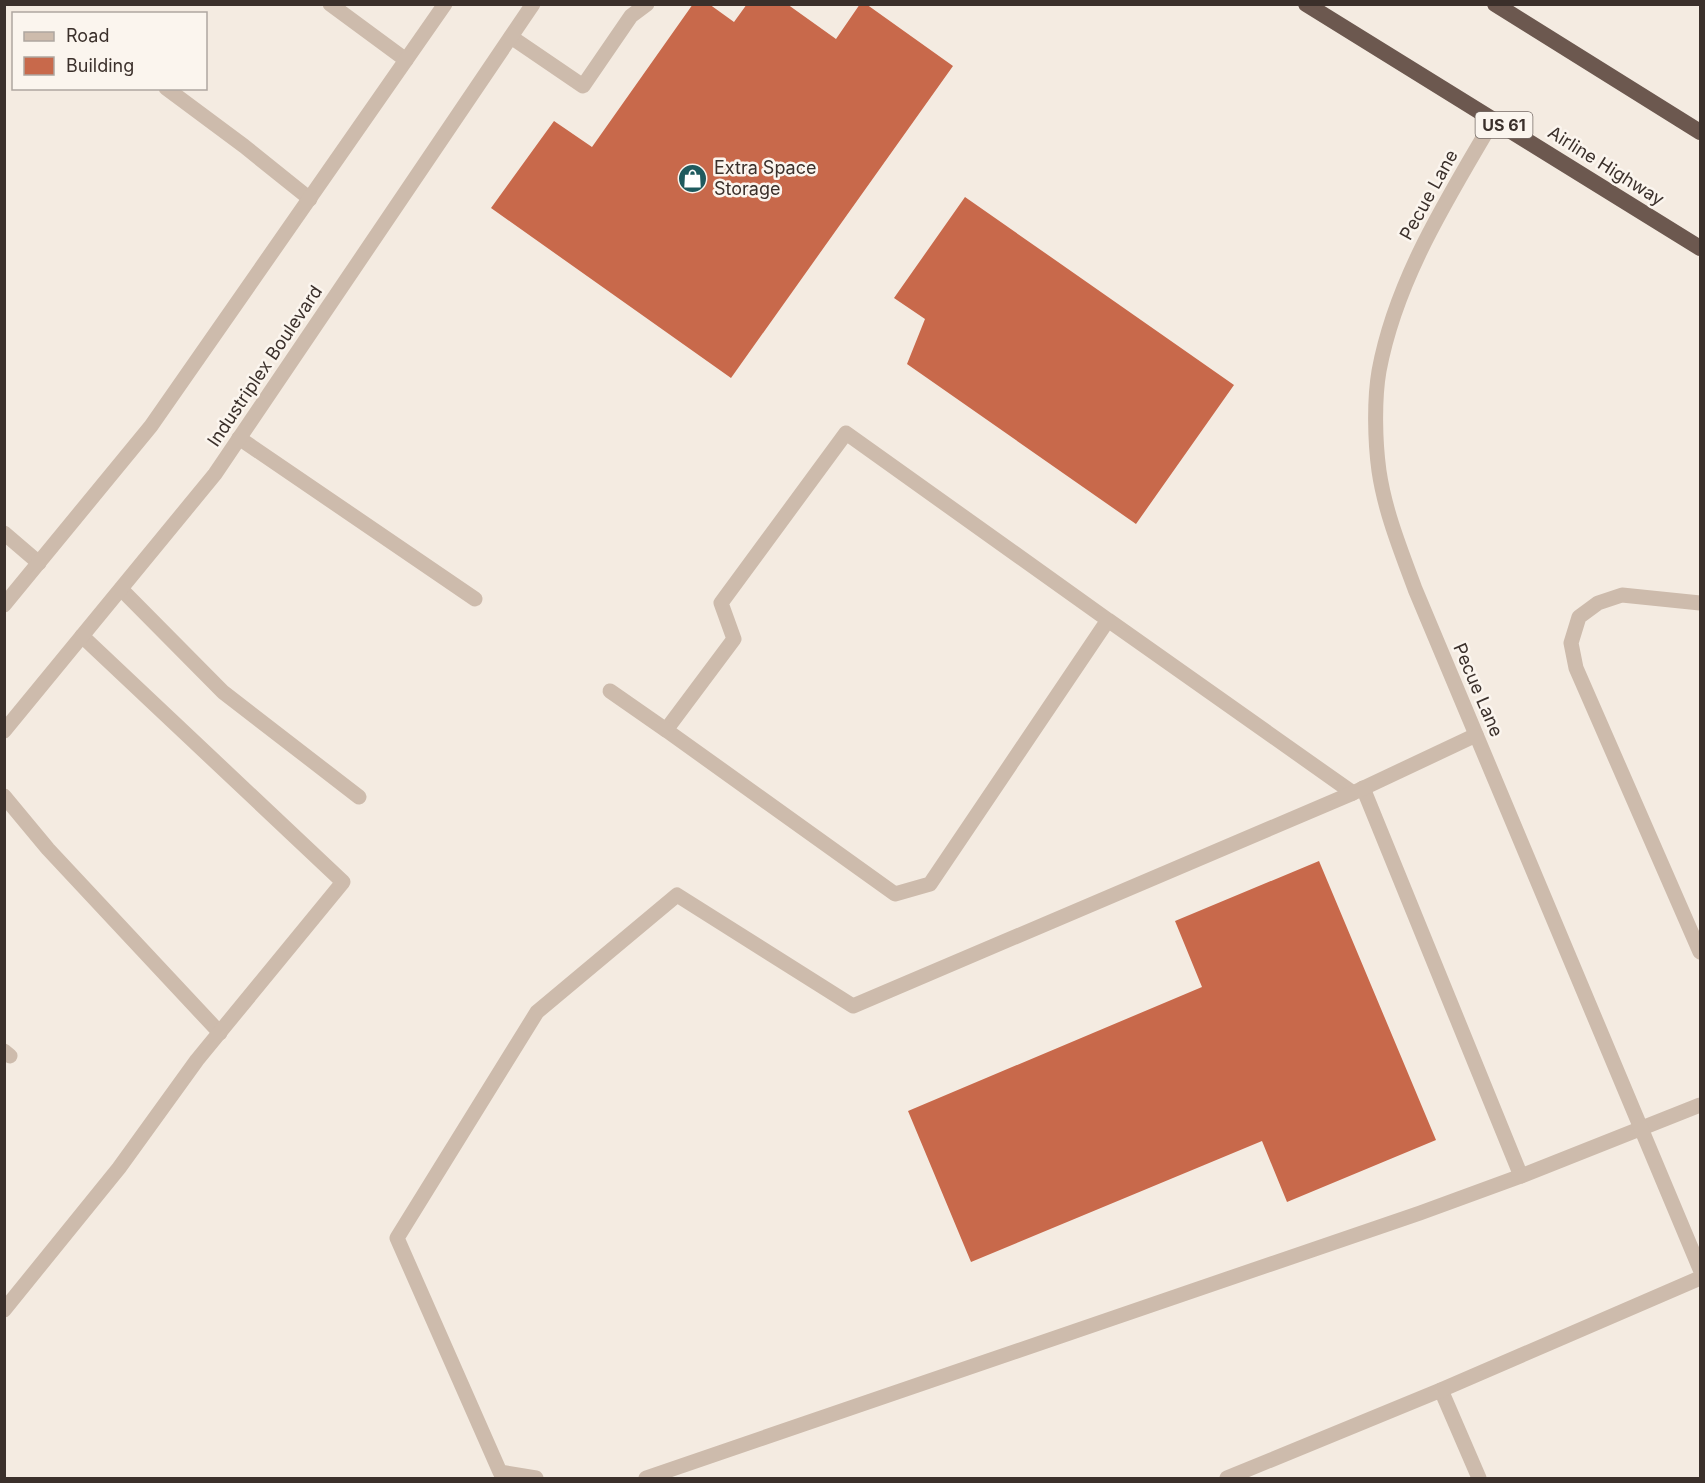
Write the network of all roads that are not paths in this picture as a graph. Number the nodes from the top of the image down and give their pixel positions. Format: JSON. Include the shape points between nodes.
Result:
{"nodes":[{"id":1,"x":533,"y":4,"type":"edge"},
{"id":2,"x":647,"y":4,"type":"edge"},
{"id":3,"x":1306,"y":4,"type":"edge"},
{"id":4,"x":1495,"y":4,"type":"edge"},
{"id":5,"x":333,"y":5,"type":"edge"},
{"id":6,"x":444,"y":5,"type":"edge"},
{"id":7,"x":511,"y":37,"type":"junction"},
{"id":8,"x":406,"y":60,"type":"junction"},
{"id":9,"x":169,"y":90,"type":"edge"},
{"id":10,"x":1494,"y":119,"type":"junction"},
{"id":11,"x":1701,"y":132,"type":"edge"},
{"id":12,"x":309,"y":198,"type":"junction"},
{"id":13,"x":1701,"y":248,"type":"edge"},
{"id":14,"x":239,"y":438,"type":"junction"},
{"id":15,"x":4,"y":533,"type":"edge"},
{"id":16,"x":39,"y":563,"type":"junction"},
{"id":17,"x":121,"y":589,"type":"junction"},
{"id":18,"x":475,"y":599,"type":"dead end"},
{"id":19,"x":1701,"y":603,"type":"edge"},
{"id":20,"x":4,"y":605,"type":"edge"},
{"id":21,"x":1108,"y":620,"type":"junction"},
{"id":22,"x":82,"y":636,"type":"junction"},
{"id":23,"x":610,"y":691,"type":"dead end"},
{"id":24,"x":666,"y":730,"type":"junction"},
{"id":25,"x":4,"y":731,"type":"edge"},
{"id":26,"x":1476,"y":735,"type":"junction"},
{"id":27,"x":1358,"y":790,"type":"junction"},
{"id":28,"x":4,"y":796,"type":"edge"},
{"id":29,"x":359,"y":797,"type":"dead end"},
{"id":30,"x":1701,"y":952,"type":"edge"},
{"id":31,"x":220,"y":1033,"type":"junction"},
{"id":32,"x":1701,"y":1105,"type":"edge"},
{"id":33,"x":1642,"y":1129,"type":"junction"},
{"id":34,"x":1521,"y":1176,"type":"junction"},
{"id":35,"x":1701,"y":1269,"type":"edge"},
{"id":36,"x":1701,"y":1278,"type":"edge"},
{"id":37,"x":4,"y":1310,"type":"edge"},
{"id":38,"x":1441,"y":1390,"type":"junction"},
{"id":39,"x":536,"y":1479,"type":"edge"},
{"id":40,"x":646,"y":1479,"type":"edge"},
{"id":41,"x":1227,"y":1479,"type":"edge"},
{"id":42,"x":1479,"y":1479,"type":"edge"}],
"edges":[{"from":1,"to":7,"type":"street","name":"Industriplex Boulevard"},
{"from":2,"to":7,"type":"street","via":[[631,16],[583,86]]},
{"from":3,"to":10,"type":"highway","name":"Airline Highway","number":"US 61"},
{"from":4,"to":11,"type":"highway"},
{"from":5,"to":8,"type":"street"},
{"from":6,"to":8,"type":"street"},
{"from":7,"to":14,"type":"street","name":"Industriplex Boulevard"},
{"from":8,"to":12,"type":"street"},
{"from":9,"to":12,"type":"street"},
{"from":10,"to":13,"type":"highway","name":"Airline Highway","number":"US 61"},
{"from":10,"to":26,"type":"street","name":"Pecue Lane","via":[[1414,263],[1388,334],[1379,372],[1376,414],[1379,471],[1393,527]]},
{"from":12,"to":16,"type":"street","via":[[151,426]]},
{"from":14,"to":17,"type":"street","name":"Industriplex Boulevard","via":[[215,474]]},
{"from":14,"to":18,"type":"street"},
{"from":15,"to":16,"type":"street"},
{"from":16,"to":20,"type":"street"},
{"from":17,"to":22,"type":"street","name":"Industriplex Boulevard"},
{"from":17,"to":29,"type":"street","via":[[223,692]]},
{"from":19,"to":30,"type":"street","via":[[1622,595],[1598,603],[1580,617],[1571,643],[1576,668]]},
{"from":21,"to":24,"type":"street","via":[[930,884],[896,894]]},
{"from":21,"to":24,"type":"street","via":[[846,433],[721,603],[734,639]]},
{"from":21,"to":27,"type":"street"},
{"from":22,"to":25,"type":"street","name":"Industriplex Boulevard"},
{"from":22,"to":31,"type":"street","via":[[343,882]]},
{"from":23,"to":24,"type":"street"},
{"from":26,"to":27,"type":"street"},
{"from":26,"to":33,"type":"street","name":"Pecue Lane"},
{"from":27,"to":34,"type":"street"},
{"from":27,"to":39,"type":"street","via":[[854,1006],[677,895],[537,1012],[397,1238],[500,1472]]},
{"from":28,"to":31,"type":"street","via":[[48,849]]},
{"from":31,"to":37,"type":"street","via":[[119,1168]]},
{"from":32,"to":33,"type":"street"},
{"from":33,"to":34,"type":"street"},
{"from":33,"to":35,"type":"street","name":"Pecue Lane"},
{"from":34,"to":40,"type":"street"},
{"from":36,"to":38,"type":"street"},
{"from":38,"to":41,"type":"street"},
{"from":38,"to":42,"type":"street"}]}
